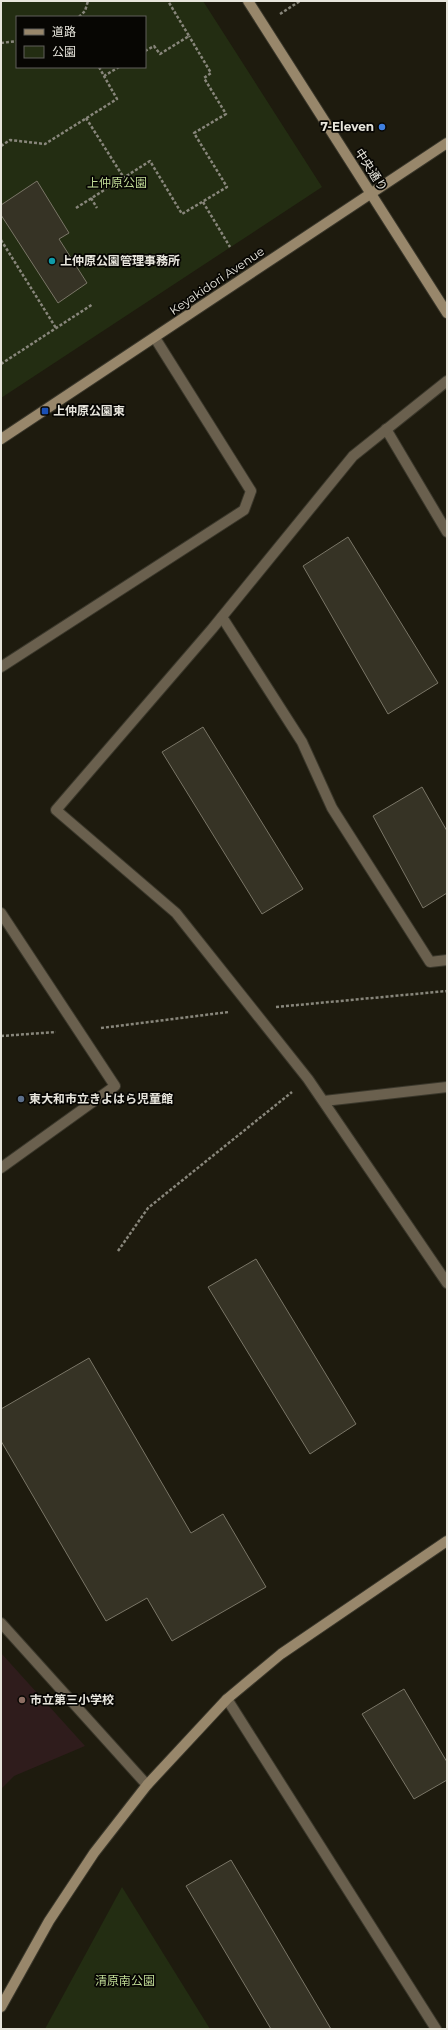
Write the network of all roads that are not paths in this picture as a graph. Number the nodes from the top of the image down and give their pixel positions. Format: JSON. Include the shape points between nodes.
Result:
{"nodes":[{"id":1,"x":248,"y":1,"type":"edge"},
{"id":2,"x":447,"y":143,"type":"edge"},
{"id":3,"x":371,"y":195,"type":"junction"},
{"id":4,"x":447,"y":313,"type":"edge"},
{"id":5,"x":155,"y":338,"type":"junction"},
{"id":6,"x":447,"y":381,"type":"edge"},
{"id":7,"x":386,"y":429,"type":"junction"},
{"id":8,"x":1,"y":439,"type":"edge"},
{"id":9,"x":447,"y":532,"type":"edge"},
{"id":10,"x":222,"y":617,"type":"junction"},
{"id":11,"x":1,"y":668,"type":"edge"},
{"id":12,"x":1,"y":913,"type":"edge"},
{"id":13,"x":447,"y":960,"type":"edge"},
{"id":14,"x":447,"y":1087,"type":"edge"},
{"id":15,"x":324,"y":1101,"type":"junction"},
{"id":16,"x":1,"y":1168,"type":"edge"},
{"id":17,"x":447,"y":1282,"type":"edge"},
{"id":18,"x":447,"y":1542,"type":"edge"},
{"id":19,"x":1,"y":1623,"type":"edge"},
{"id":20,"x":227,"y":1699,"type":"junction"},
{"id":21,"x":147,"y":1785,"type":"junction"},
{"id":22,"x":1,"y":2007,"type":"edge"},
{"id":23,"x":436,"y":2029,"type":"edge"}],
"edges":[{"from":1,"to":3,"type":"street","name":"中央通り"},
{"from":2,"to":3,"type":"street","name":"Keyakidori Avenue"},
{"from":3,"to":4,"type":"street","name":"中央通り"},
{"from":3,"to":5,"type":"street","name":"Keyakidori Avenue"},
{"from":5,"to":8,"type":"street","name":"Keyakidori Avenue"},
{"from":5,"to":11,"type":"street","via":[[251,492],[244,510]]},
{"from":6,"to":7,"type":"street"},
{"from":7,"to":9,"type":"street"},
{"from":7,"to":10,"type":"street","via":[[354,456]]},
{"from":10,"to":13,"type":"street","via":[[302,742],[332,808],[430,962]]},
{"from":10,"to":15,"type":"street","via":[[56,810],[176,914]]},
{"from":12,"to":16,"type":"street","via":[[115,1086]]},
{"from":14,"to":15,"type":"street"},
{"from":15,"to":17,"type":"street"},
{"from":18,"to":20,"type":"street","via":[[281,1654]]},
{"from":19,"to":21,"type":"street"},
{"from":20,"to":21,"type":"street"},
{"from":20,"to":23,"type":"street"},
{"from":21,"to":22,"type":"street","via":[[94,1853],[49,1921]]}]}
